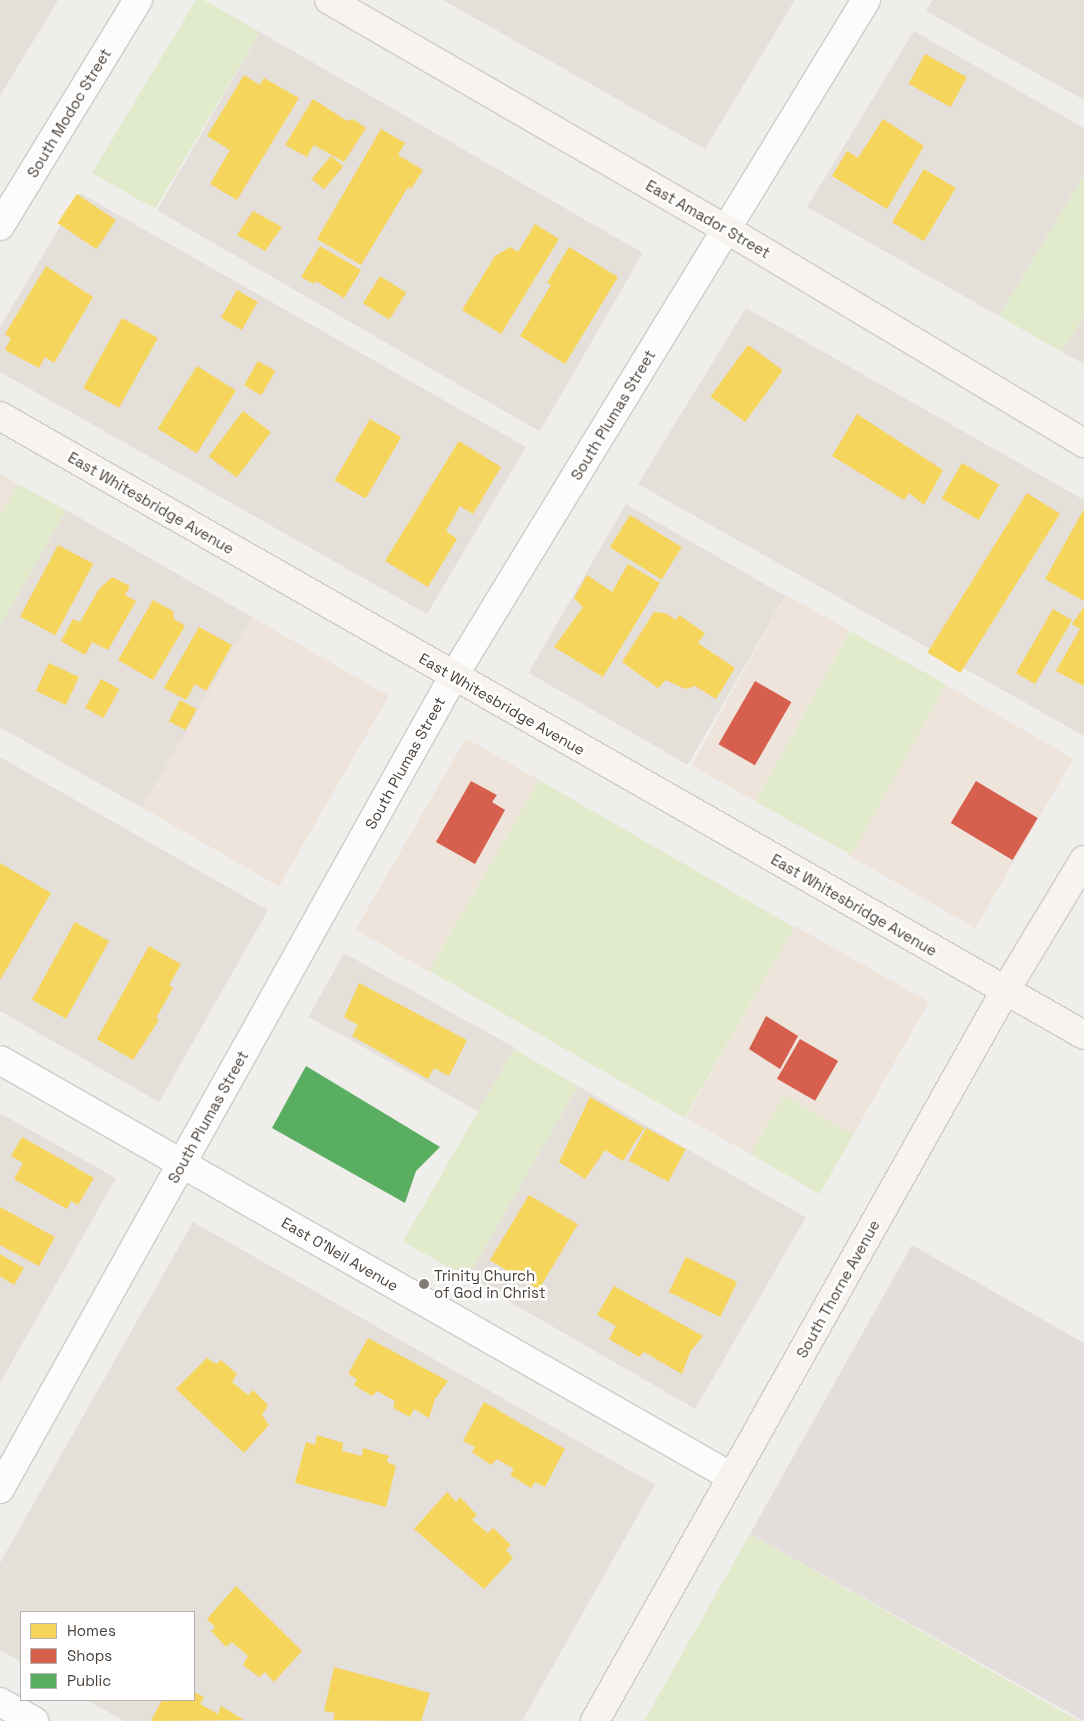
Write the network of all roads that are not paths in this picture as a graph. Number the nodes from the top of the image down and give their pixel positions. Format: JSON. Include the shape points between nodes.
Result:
{"nodes":[{"id":1,"x":138,"y":0,"type":"edge"},
{"id":2,"x":329,"y":0,"type":"edge"},
{"id":3,"x":866,"y":0,"type":"edge"},
{"id":4,"x":0,"y":226,"type":"edge"},
{"id":5,"x":726,"y":229,"type":"junction"},
{"id":6,"x":0,"y":416,"type":"edge"},
{"id":7,"x":1084,"y":443,"type":"edge"},
{"id":8,"x":453,"y":677,"type":"junction"},
{"id":9,"x":1084,"y":860,"type":"edge"},
{"id":10,"x":1005,"y":991,"type":"junction"},
{"id":11,"x":1084,"y":1035,"type":"edge"},
{"id":12,"x":0,"y":1060,"type":"edge"},
{"id":13,"x":182,"y":1164,"type":"junction"},
{"id":14,"x":732,"y":1477,"type":"junction"},
{"id":15,"x":0,"y":1489,"type":"edge"},
{"id":16,"x":0,"y":1702,"type":"edge"},
{"id":17,"x":34,"y":1721,"type":"edge"},
{"id":18,"x":596,"y":1721,"type":"edge"}],
"edges":[{"from":1,"to":4,"type":"street","name":"South Modoc Street"},
{"from":2,"to":5,"type":"main road","name":"East Amador Street"},
{"from":3,"to":5,"type":"street","name":"South Plumas Street"},
{"from":5,"to":7,"type":"main road","name":"East Amador Street"},
{"from":5,"to":8,"type":"street","name":"South Plumas Street"},
{"from":6,"to":8,"type":"main road","name":"East Whitesbridge Avenue"},
{"from":8,"to":10,"type":"main road","name":"East Whitesbridge Avenue"},
{"from":8,"to":13,"type":"street","name":"South Plumas Street"},
{"from":9,"to":10,"type":"main road","name":"South Thorne Avenue"},
{"from":10,"to":11,"type":"main road","name":"East Whitesbridge Avenue"},
{"from":10,"to":14,"type":"main road","name":"South Thorne Avenue"},
{"from":12,"to":13,"type":"street","name":"East O'Neil Avenue"},
{"from":13,"to":14,"type":"street","name":"East O'Neil Avenue"},
{"from":13,"to":15,"type":"street","name":"South Plumas Street"},
{"from":14,"to":18,"type":"main road","name":"South Thorne Avenue"},
{"from":16,"to":17,"type":"street"}]}
